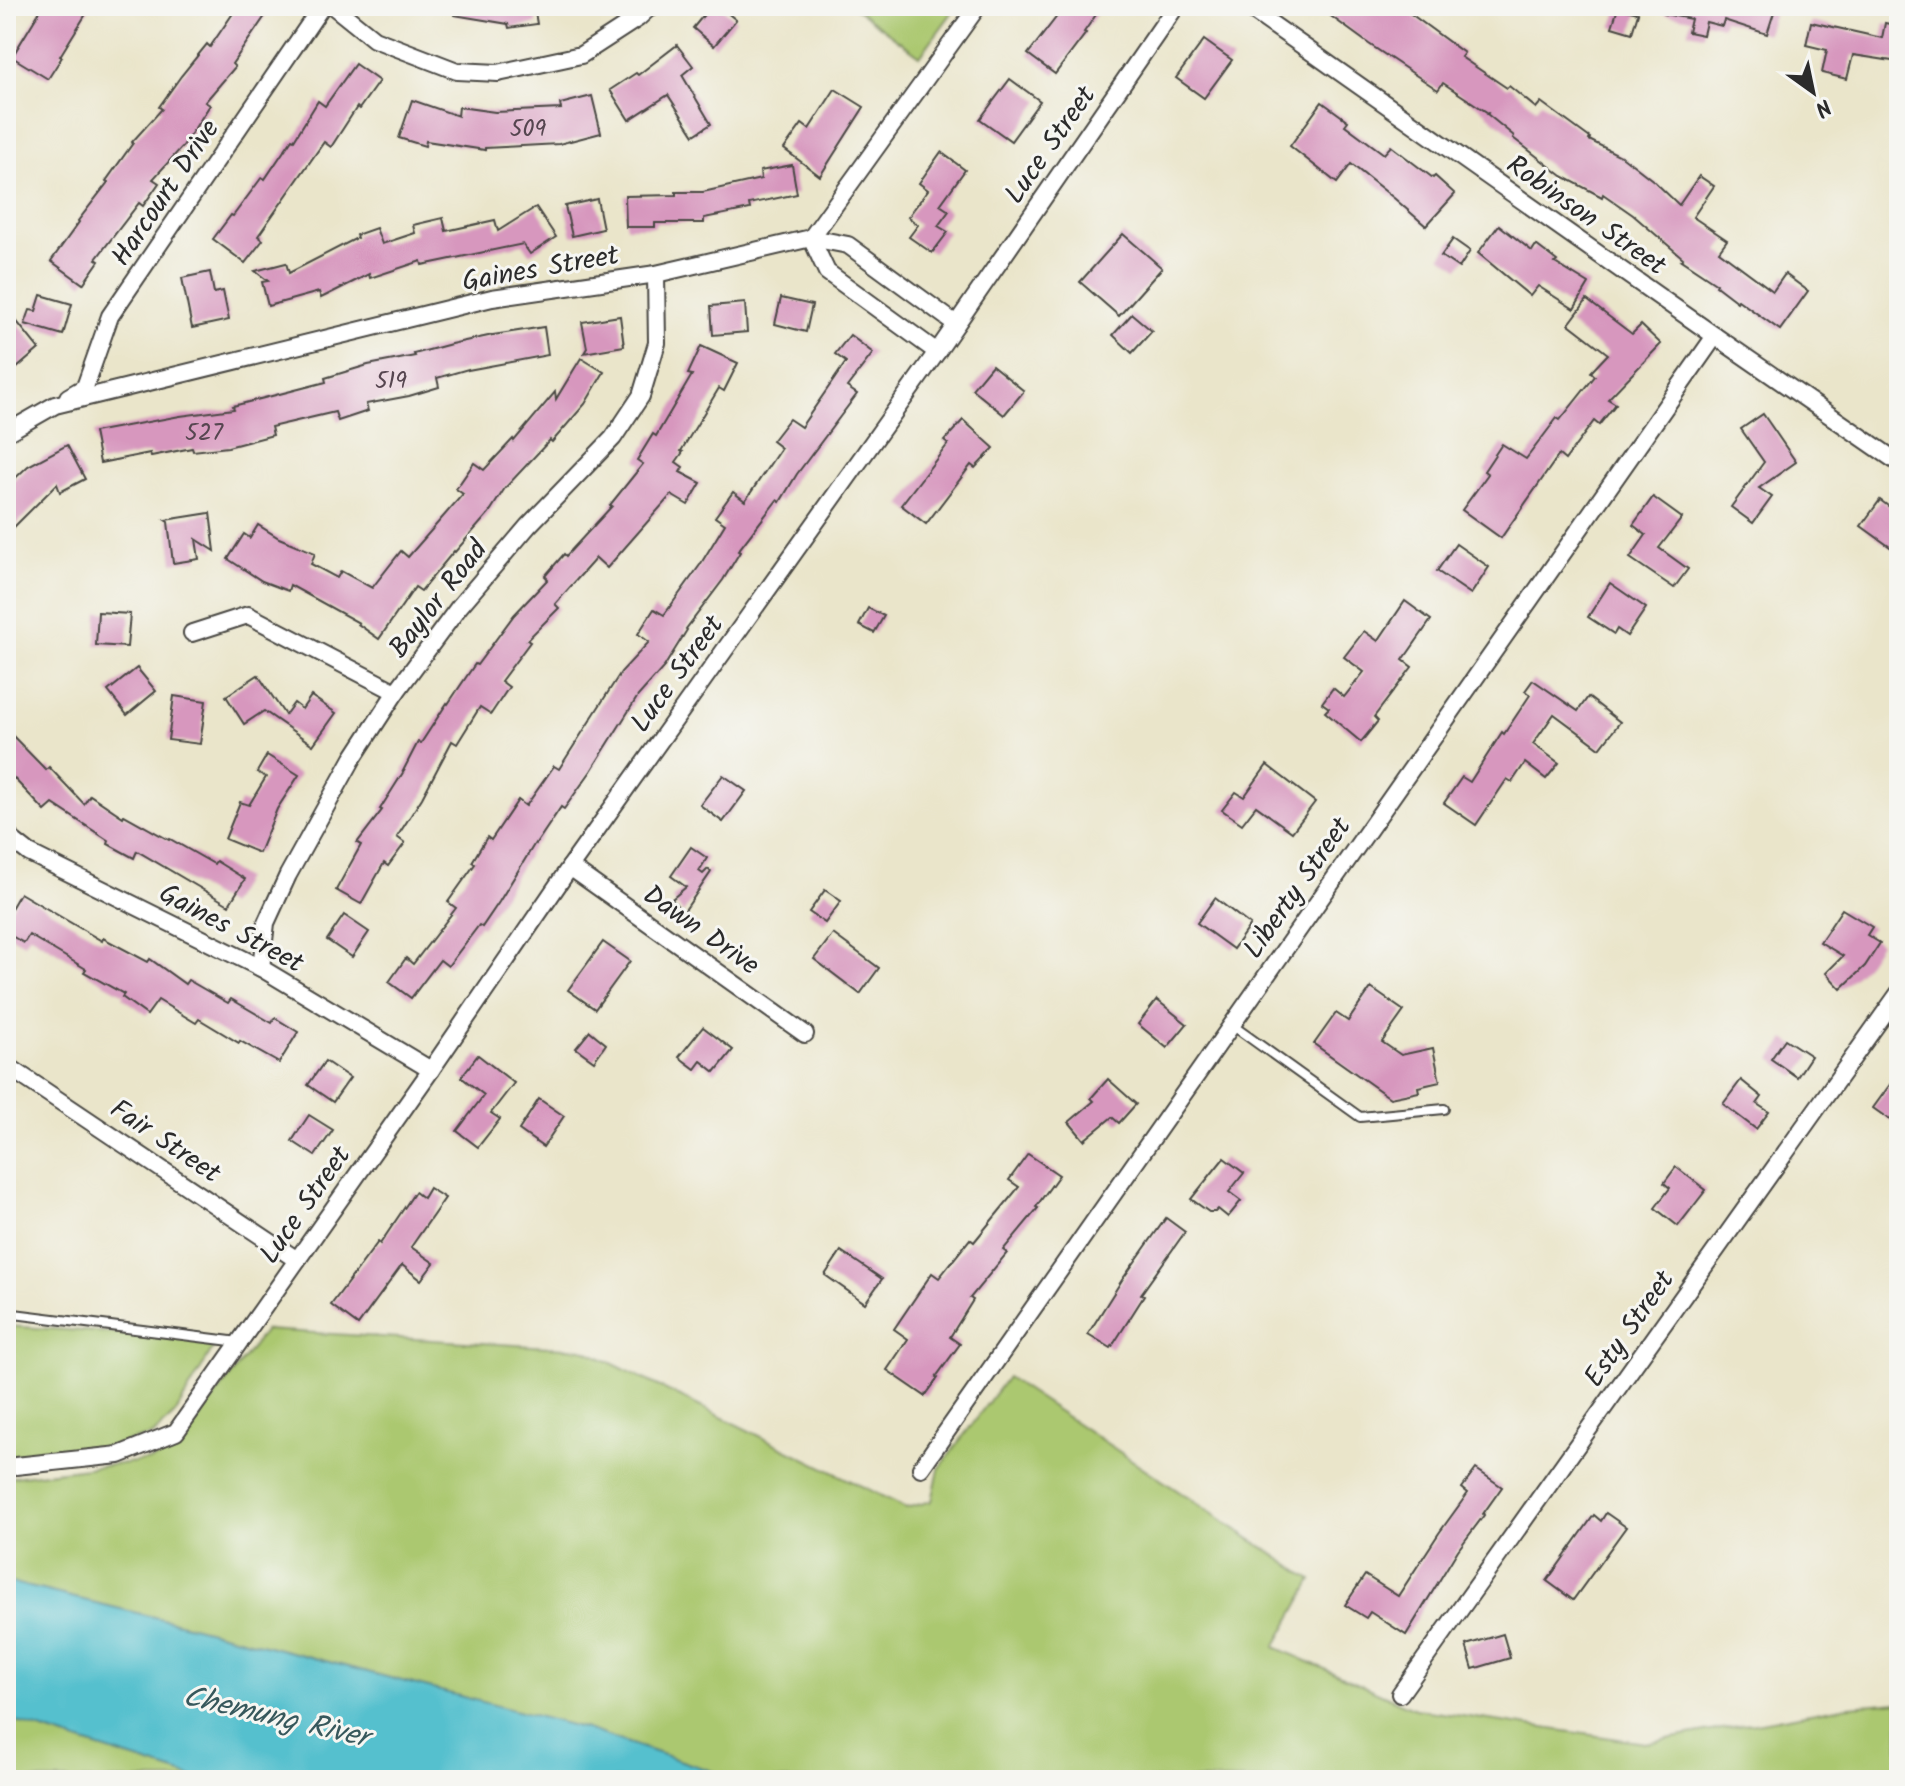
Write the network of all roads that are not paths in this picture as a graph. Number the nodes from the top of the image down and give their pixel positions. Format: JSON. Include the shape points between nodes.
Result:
{"nodes":[{"id":1,"x":322,"y":6,"type":"edge"},
{"id":2,"x":333,"y":6,"type":"edge"},
{"id":3,"x":651,"y":6,"type":"edge"},
{"id":4,"x":978,"y":6,"type":"edge"},
{"id":5,"x":1176,"y":6,"type":"edge"},
{"id":6,"x":1246,"y":6,"type":"edge"},
{"id":7,"x":811,"y":238,"type":"junction"},
{"id":8,"x":656,"y":274,"type":"junction"},
{"id":9,"x":956,"y":324,"type":"junction"},
{"id":10,"x":1715,"y":336,"type":"junction"},
{"id":11,"x":937,"y":352,"type":"junction"},
{"id":12,"x":55,"y":405,"type":"junction"},
{"id":13,"x":6,"y":433,"type":"edge"},
{"id":14,"x":1899,"y":463,"type":"edge"},
{"id":15,"x":192,"y":633,"type":"dead end"},
{"id":16,"x":396,"y":692,"type":"junction"},
{"id":17,"x":6,"y":835,"type":"edge"},
{"id":18,"x":570,"y":867,"type":"junction"},
{"id":19,"x":261,"y":968,"type":"junction"},
{"id":20,"x":1899,"y":993,"type":"edge"},
{"id":21,"x":1232,"y":1025,"type":"junction"},
{"id":22,"x":805,"y":1034,"type":"dead end"},
{"id":23,"x":6,"y":1065,"type":"edge"},
{"id":24,"x":431,"y":1070,"type":"junction"},
{"id":25,"x":1444,"y":1109,"type":"dead end"},
{"id":26,"x":297,"y":1260,"type":"junction"},
{"id":27,"x":6,"y":1313,"type":"edge"},
{"id":28,"x":239,"y":1342,"type":"junction"},
{"id":29,"x":6,"y":1467,"type":"edge"},
{"id":30,"x":921,"y":1468,"type":"dead end"},
{"id":31,"x":1400,"y":1694,"type":"dead end"}],
"edges":[{"from":1,"to":12,"type":"street","name":"Harcourt Drive","via":[[110,316],[85,387]]},
{"from":2,"to":3,"type":"street","via":[[374,39],[457,71],[498,73],[581,55]]},
{"from":4,"to":7,"type":"street"},
{"from":5,"to":9,"type":"street","name":"Luce Street"},
{"from":6,"to":10,"type":"street","name":"Robinson Street"},
{"from":7,"to":8,"type":"street","name":"Gaines Street"},
{"from":7,"to":9,"type":"street","via":[[848,245]]},
{"from":7,"to":11,"type":"street","via":[[827,272]]},
{"from":8,"to":12,"type":"street","name":"Gaines Street","via":[[492,298]]},
{"from":8,"to":16,"type":"street","name":"Baylor Road","via":[[657,343],[641,396],[613,438],[459,607]]},
{"from":9,"to":11,"type":"street","name":"Luce Street"},
{"from":10,"to":14,"type":"street","name":"Robinson Street"},
{"from":10,"to":21,"type":"street","name":"Liberty Street"},
{"from":11,"to":18,"type":"street","name":"Luce Street"},
{"from":12,"to":13,"type":"street","name":"Gaines Street"},
{"from":15,"to":16,"type":"street","via":[[248,615]]},
{"from":16,"to":19,"type":"street","name":"Baylor Road","via":[[288,875],[266,923]]},
{"from":17,"to":19,"type":"street","name":"Gaines Street","via":[[29,853]]},
{"from":18,"to":22,"type":"street","name":"Dawn Drive"},
{"from":18,"to":24,"type":"street","name":"Luce Street"},
{"from":19,"to":24,"type":"street","name":"Gaines Street"},
{"from":20,"to":31,"type":"street","name":"Esty Street"},
{"from":21,"to":25,"type":"lane","via":[[1360,1117]]},
{"from":21,"to":30,"type":"street","name":"Liberty Street"},
{"from":23,"to":26,"type":"street","name":"Fair Street"},
{"from":24,"to":26,"type":"street","name":"Luce Street"},
{"from":26,"to":28,"type":"street","name":"Luce Street"},
{"from":27,"to":28,"type":"lane"},
{"from":28,"to":29,"type":"street","name":"Luce Street","via":[[176,1432],[119,1455]]}]}
